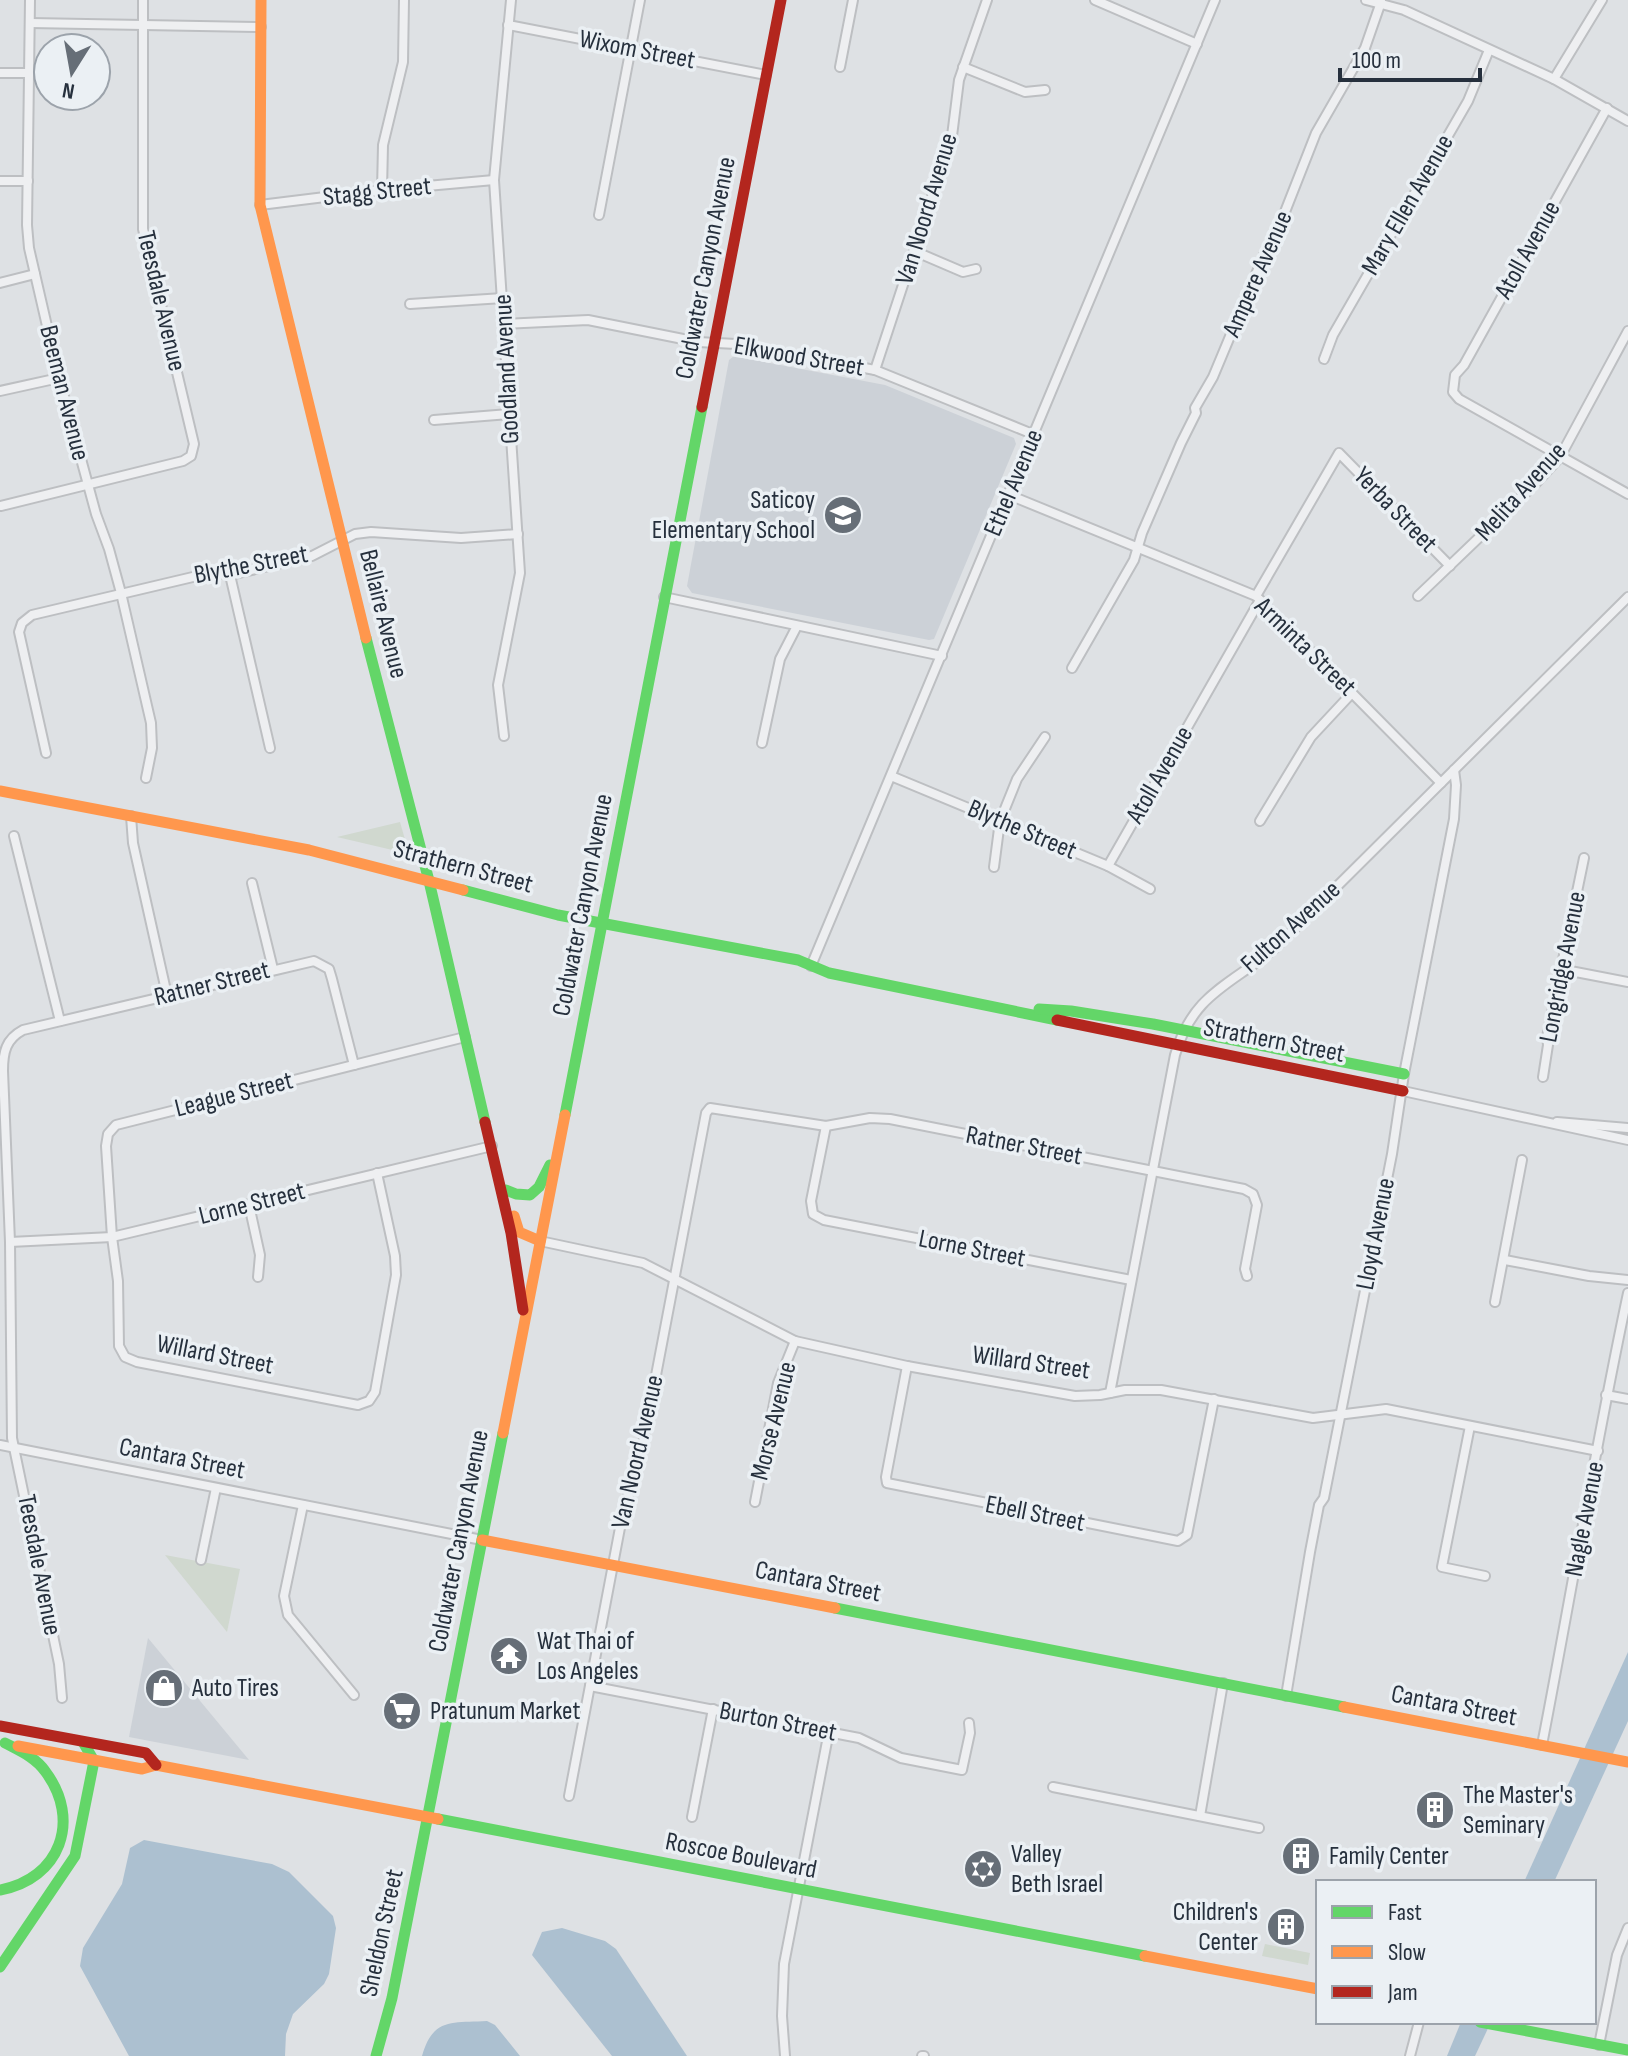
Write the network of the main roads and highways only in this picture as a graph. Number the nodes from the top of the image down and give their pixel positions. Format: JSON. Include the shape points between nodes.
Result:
{"nodes":[{"id":1,"x":261,"y":0,"type":"edge"},
{"id":2,"x":781,"y":0,"type":"edge"},
{"id":3,"x":0,"y":791,"type":"edge"},
{"id":4,"x":429,"y":881,"type":"junction"},
{"id":5,"x":601,"y":924,"type":"junction"},
{"id":6,"x":1007,"y":1008,"type":"junction"},
{"id":7,"x":1404,"y":1074,"type":"road end"},
{"id":8,"x":1403,"y":1091,"type":"road end"},
{"id":9,"x":492,"y":1146,"type":"junction"},
{"id":10,"x":558,"y":1150,"type":"junction"},
{"id":11,"x":506,"y":1190,"type":"junction"},
{"id":12,"x":511,"y":1233,"type":"junction"},
{"id":13,"x":540,"y":1241,"type":"junction"},
{"id":14,"x":525,"y":1319,"type":"junction"},
{"id":15,"x":482,"y":1540,"type":"junction"},
{"id":16,"x":0,"y":1726,"type":"edge"},
{"id":17,"x":83,"y":1742,"type":"junction"},
{"id":18,"x":2,"y":1743,"type":"edge"},
{"id":19,"x":94,"y":1761,"type":"junction"},
{"id":20,"x":1624,"y":1761,"type":"edge"},
{"id":21,"x":156,"y":1765,"type":"junction"},
{"id":22,"x":429,"y":1817,"type":"junction"},
{"id":23,"x":0,"y":1890,"type":"edge"},
{"id":24,"x":0,"y":1967,"type":"edge"},
{"id":25,"x":1316,"y":1989,"type":"edge"},
{"id":26,"x":1490,"y":2024,"type":"edge"},
{"id":27,"x":1628,"y":2050,"type":"edge"},
{"id":28,"x":376,"y":2056,"type":"edge"}],
"edges":[{"from":1,"to":4,"type":"main road","name":"Bellaire Avenue","via":[[260,205]]},
{"from":2,"to":5,"type":"main road","name":"Coldwater Canyon Avenue"},
{"from":3,"to":4,"type":"main road","name":"Strathern Street","via":[[309,850]]},
{"from":4,"to":5,"type":"main road","name":"Strathern Street"},
{"from":4,"to":9,"type":"main road","name":"Bellaire Avenue"},
{"from":5,"to":6,"type":"main road","name":"Strathern Street","via":[[798,960],[829,973]]},
{"from":5,"to":10,"type":"main road","name":"Coldwater Canyon Avenue"},
{"from":6,"to":7,"type":"main road","name":"Strathern Street","via":[[1071,1011]]},
{"from":6,"to":8,"type":"main road","name":"Strathern Street"},
{"from":9,"to":11,"type":"main road"},
{"from":9,"to":12,"type":"main road","name":"Bellaire Avenue"},
{"from":10,"to":11,"type":"main road","via":[[538,1190],[524,1197]]},
{"from":10,"to":13,"type":"main road","name":"Coldwater Canyon Avenue"},
{"from":11,"to":13,"type":"main road","via":[[519,1232]]},
{"from":12,"to":13,"type":"main road"},
{"from":12,"to":14,"type":"main road","name":"Bellaire Avenue"},
{"from":13,"to":14,"type":"main road","name":"Coldwater Canyon Avenue"},
{"from":14,"to":15,"type":"main road","name":"Coldwater Canyon Avenue"},
{"from":15,"to":20,"type":"main road","name":"Cantara Street"},
{"from":15,"to":22,"type":"main road","name":"Coldwater Canyon Avenue"},
{"from":16,"to":17,"type":"main road","name":"Roscoe Boulevard"},
{"from":17,"to":19,"type":"main road"},
{"from":17,"to":21,"type":"main road","name":"Roscoe Boulevard","via":[[146,1753]]},
{"from":18,"to":19,"type":"main road","name":"Roscoe Boulevard"},
{"from":18,"to":23,"type":"main road","via":[[33,1758],[46,1773],[57,1791],[63,1824],[48,1867],[35,1879]]},
{"from":19,"to":21,"type":"main road","name":"Roscoe Boulevard","via":[[142,1769]]},
{"from":19,"to":24,"type":"main road","via":[[75,1856]]},
{"from":21,"to":22,"type":"main road","name":"Roscoe Boulevard"},
{"from":22,"to":25,"type":"main road","name":"Roscoe Boulevard"},
{"from":22,"to":28,"type":"main road","name":"Sheldon Street"},
{"from":26,"to":27,"type":"main road"}]}
